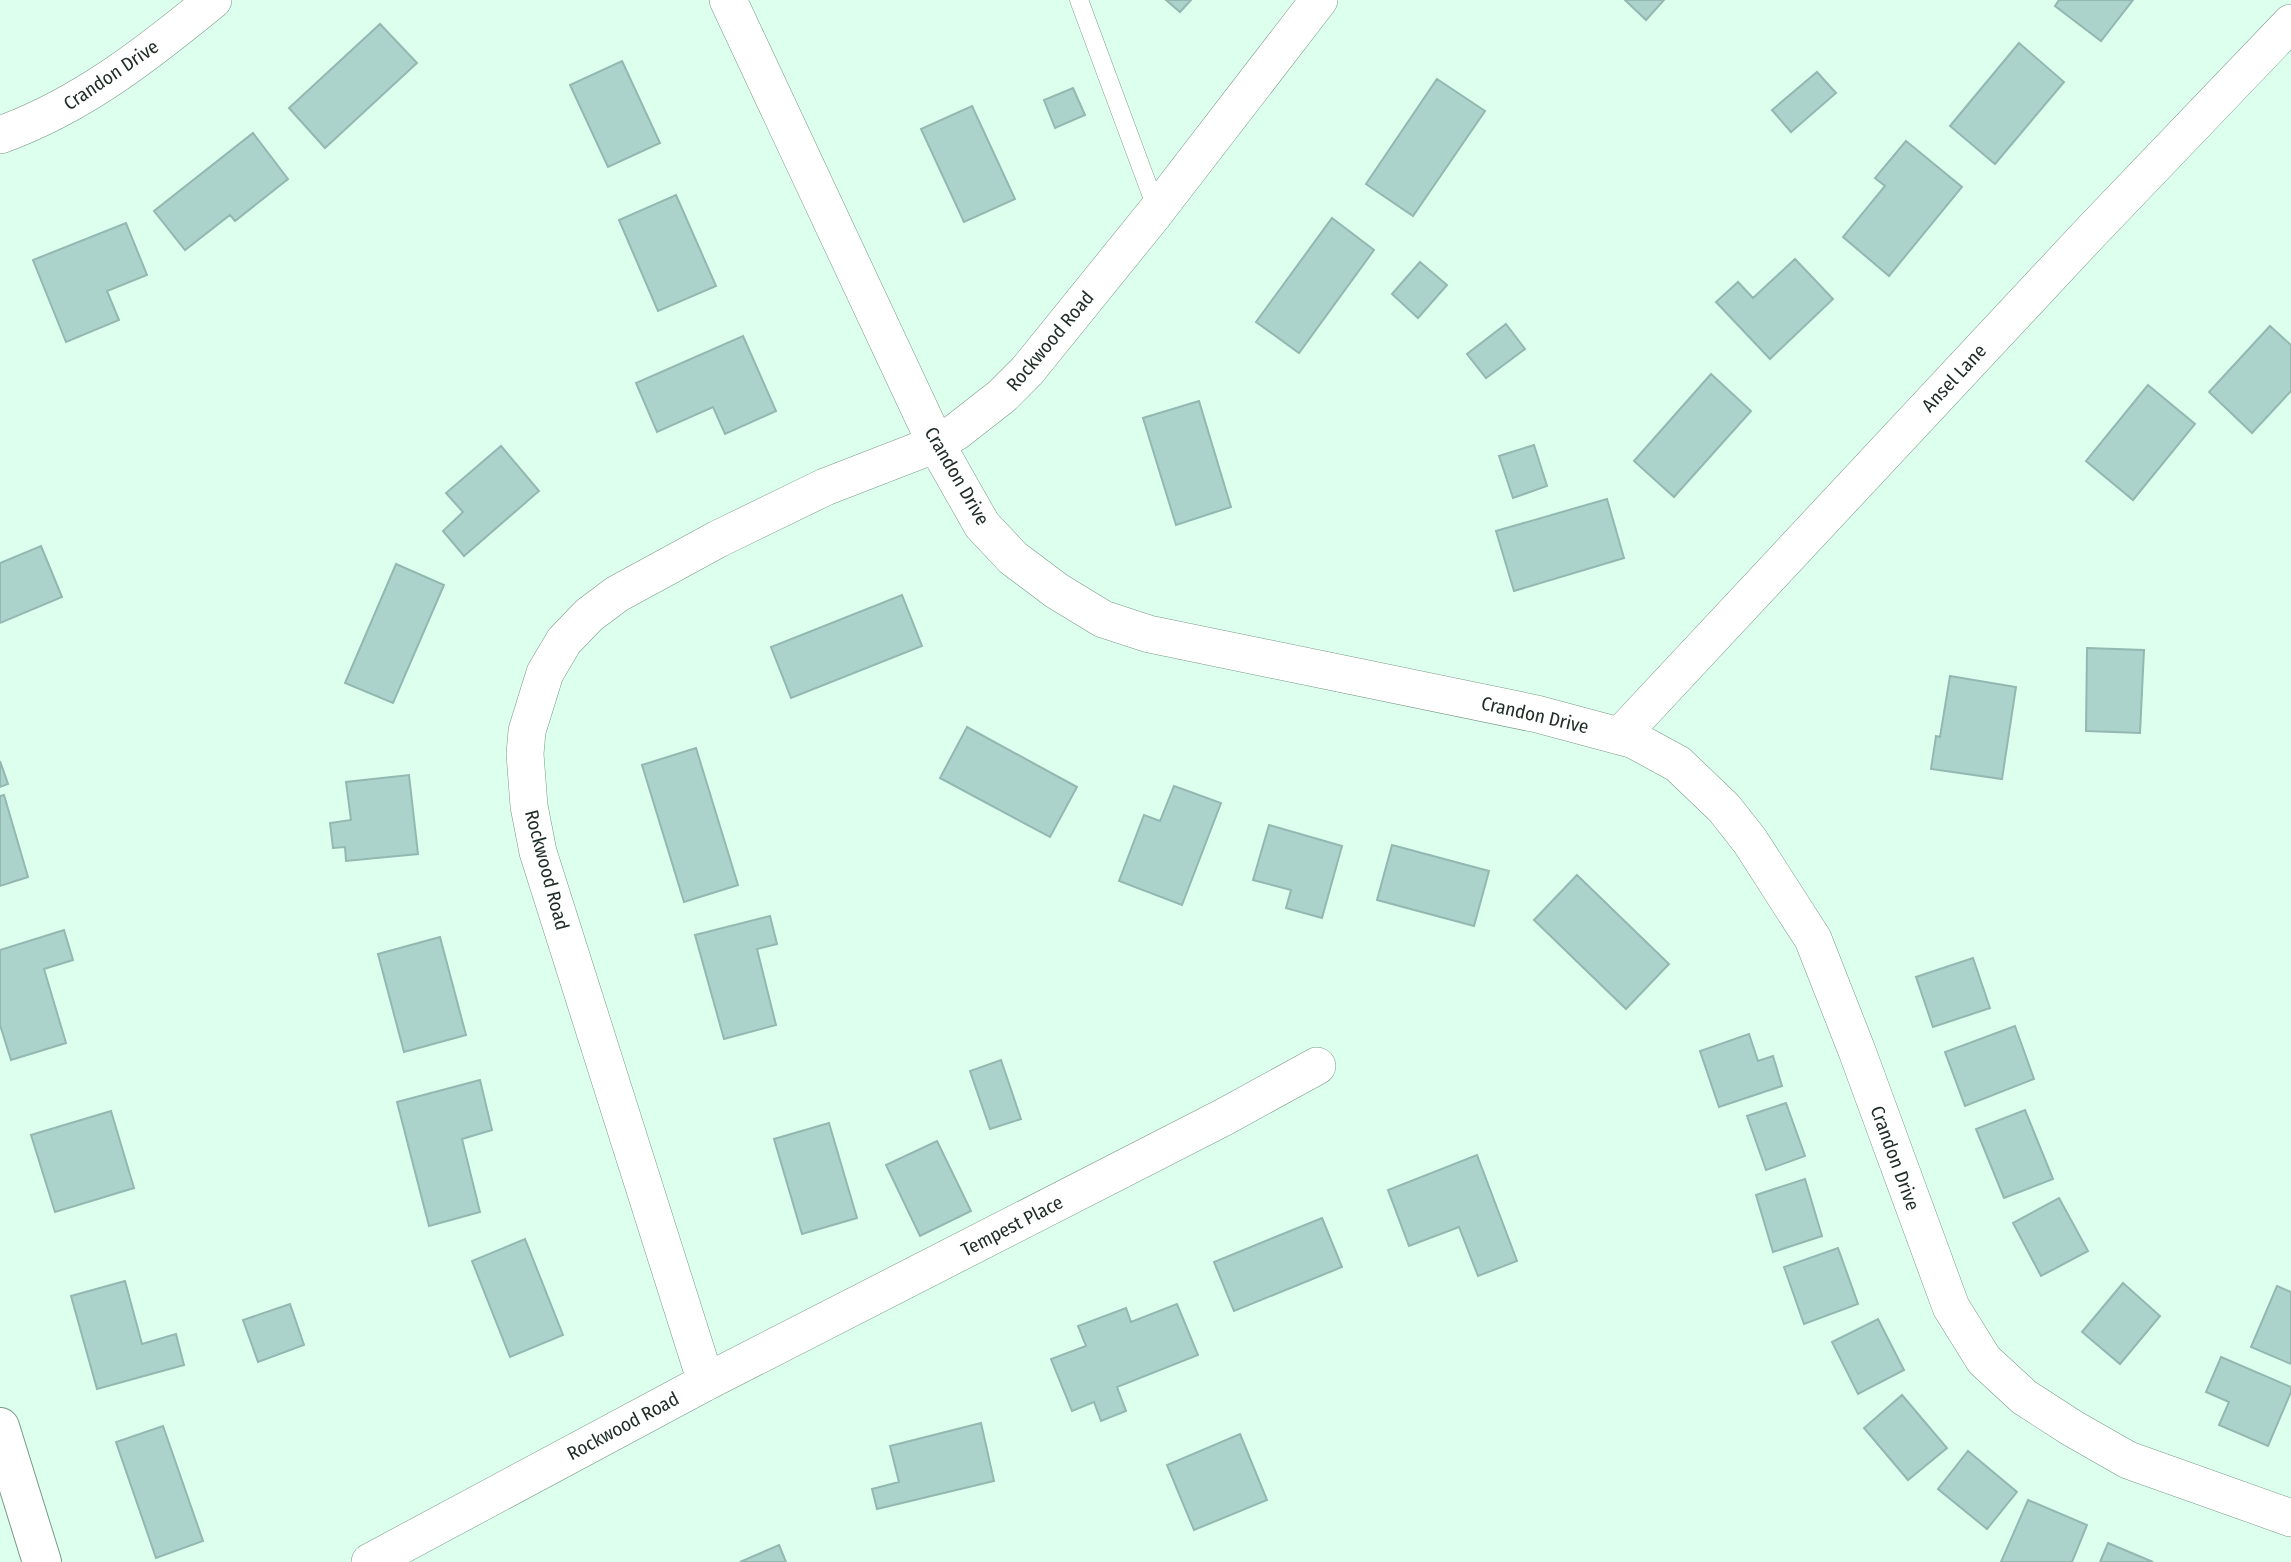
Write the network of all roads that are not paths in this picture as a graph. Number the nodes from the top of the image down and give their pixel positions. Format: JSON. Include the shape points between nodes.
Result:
{"nodes":[{"id":1,"x":213,"y":0,"type":"edge"},
{"id":2,"x":728,"y":0,"type":"edge"},
{"id":3,"x":1079,"y":0,"type":"edge"},
{"id":4,"x":1319,"y":0,"type":"edge"},
{"id":5,"x":2291,"y":23,"type":"edge"},
{"id":6,"x":0,"y":135,"type":"edge"},
{"id":7,"x":1157,"y":210,"type":"junction"},
{"id":8,"x":936,"y":444,"type":"junction"},
{"id":9,"x":1620,"y":736,"type":"junction"},
{"id":10,"x":1317,"y":1066,"type":"dead end"},
{"id":11,"x":706,"y":1382,"type":"junction"},
{"id":12,"x":0,"y":1427,"type":"edge"},
{"id":13,"x":2291,"y":1518,"type":"edge"},
{"id":14,"x":42,"y":1562,"type":"edge"},
{"id":15,"x":370,"y":1562,"type":"edge"}],
"edges":[{"from":1,"to":6,"type":"street","name":"Crandon Drive","via":[[150,52],[69,105]]},
{"from":2,"to":8,"type":"street","name":"Crandon Drive"},
{"from":3,"to":7,"type":"lane"},
{"from":4,"to":7,"type":"street","name":"Rockwood Road"},
{"from":5,"to":9,"type":"street","name":"Ansel Lane"},
{"from":7,"to":8,"type":"street","name":"Rockwood Road","via":[[1027,371],[1002,396]]},
{"from":8,"to":9,"type":"street","name":"Crandon Drive","via":[[982,525],[1013,558],[1103,618],[1149,634],[1426,690]]},
{"from":8,"to":11,"type":"street","name":"Rockwood Road","via":[[825,487],[617,594],[564,641],[545,673],[527,731],[528,806],[538,852]]},
{"from":9,"to":13,"type":"street","name":"Crandon Drive","via":[[1678,764],[1724,808],[1813,939],[1951,1307],[1984,1360],[2024,1397],[2128,1460]]},
{"from":10,"to":11,"type":"street","name":"Tempest Place"},
{"from":11,"to":15,"type":"street","name":"Rockwood Road"},
{"from":12,"to":14,"type":"street"}]}
